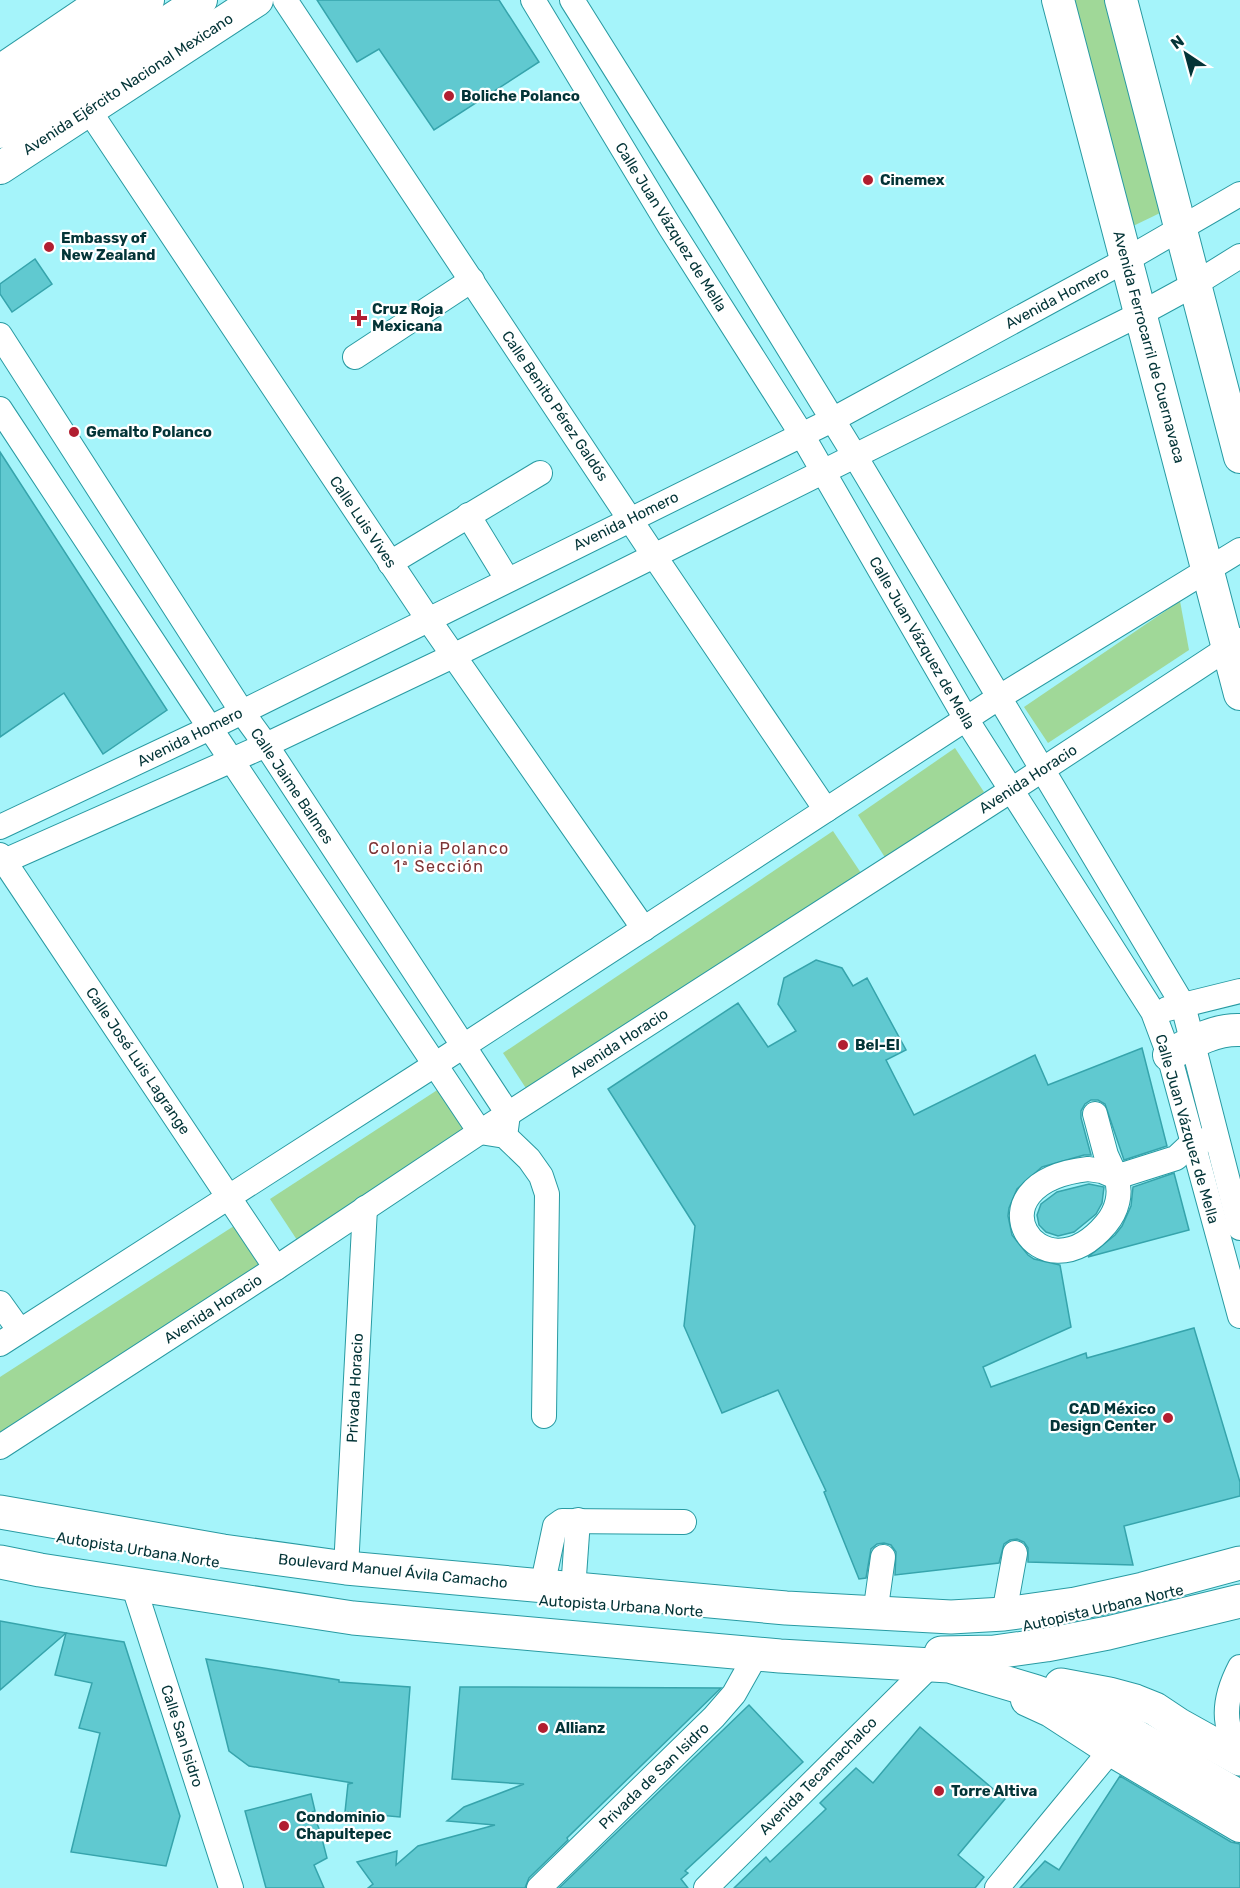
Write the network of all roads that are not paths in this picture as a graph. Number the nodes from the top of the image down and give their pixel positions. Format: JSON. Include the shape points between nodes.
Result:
{"nodes":[{"id":1,"x":105,"y":0,"type":"edge"},
{"id":2,"x":148,"y":0,"type":"edge"},
{"id":3,"x":201,"y":0,"type":"edge"},
{"id":4,"x":257,"y":0,"type":"edge"},
{"id":5,"x":285,"y":0,"type":"edge"},
{"id":6,"x":533,"y":0,"type":"edge"},
{"id":7,"x":572,"y":0,"type":"edge"},
{"id":8,"x":1058,"y":0,"type":"edge"},
{"id":9,"x":1121,"y":0,"type":"edge"},
{"id":10,"x":1,"y":76,"type":"edge"},
{"id":11,"x":88,"y":109,"type":"junction"},
{"id":12,"x":0,"y":132,"type":"edge"},
{"id":13,"x":0,"y":168,"type":"edge"},
{"id":14,"x":1240,"y":194,"type":"edge"},
{"id":15,"x":703,"y":209,"type":"junction"},
{"id":16,"x":670,"y":227,"type":"junction"},
{"id":17,"x":1181,"y":230,"type":"junction"},
{"id":18,"x":1240,"y":256,"type":"edge"},
{"id":19,"x":1126,"y":260,"type":"junction"},
{"id":20,"x":472,"y":280,"type":"junction"},
{"id":21,"x":1195,"y":284,"type":"junction"},
{"id":22,"x":1140,"y":314,"type":"junction"},
{"id":23,"x":0,"y":335,"type":"edge"},
{"id":24,"x":355,"y":357,"type":"dead end"},
{"id":25,"x":0,"y":409,"type":"edge"},
{"id":26,"x":832,"y":420,"type":"junction"},
{"id":27,"x":802,"y":435,"type":"junction"},
{"id":28,"x":855,"y":456,"type":"junction"},
{"id":29,"x":1240,"y":457,"type":"edge"},
{"id":30,"x":540,"y":473,"type":"dead end"},
{"id":31,"x":823,"y":473,"type":"junction"},
{"id":32,"x":468,"y":515,"type":"junction"},
{"id":33,"x":630,"y":519,"type":"junction"},
{"id":34,"x":1240,"y":550,"type":"edge"},
{"id":35,"x":655,"y":557,"type":"junction"},
{"id":36,"x":390,"y":563,"type":"junction"},
{"id":37,"x":1208,"y":569,"type":"junction"},
{"id":38,"x":507,"y":579,"type":"junction"},
{"id":39,"x":428,"y":619,"type":"junction"},
{"id":40,"x":1234,"y":643,"type":"edge"},
{"id":41,"x":453,"y":656,"type":"junction"},
{"id":42,"x":1240,"y":694,"type":"edge"},
{"id":43,"x":998,"y":698,"type":"junction"},
{"id":44,"x":242,"y":712,"type":"junction"},
{"id":45,"x":966,"y":719,"type":"junction"},
{"id":46,"x":210,"y":728,"type":"junction"},
{"id":47,"x":266,"y":745,"type":"junction"},
{"id":48,"x":232,"y":760,"type":"junction"},
{"id":49,"x":1042,"y":770,"type":"junction"},
{"id":50,"x":1010,"y":791,"type":"junction"},
{"id":51,"x":826,"y":810,"type":"junction"},
{"id":52,"x":0,"y":827,"type":"edge"},
{"id":53,"x":2,"y":860,"type":"edge"},
{"id":54,"x":644,"y":929,"type":"junction"},
{"id":55,"x":1240,"y":991,"type":"edge"},
{"id":56,"x":1183,"y":1005,"type":"junction"},
{"id":57,"x":1153,"y":1012,"type":"junction"},
{"id":58,"x":1240,"y":1030,"type":"edge"},
{"id":59,"x":465,"y":1045,"type":"junction"},
{"id":60,"x":1180,"y":1049,"type":"junction"},
{"id":61,"x":436,"y":1064,"type":"junction"},
{"id":62,"x":1095,"y":1114,"type":"dead end"},
{"id":63,"x":507,"y":1125,"type":"junction"},
{"id":64,"x":480,"y":1132,"type":"junction"},
{"id":65,"x":1216,"y":1137,"type":"junction"},
{"id":66,"x":1191,"y":1143,"type":"junction"},
{"id":67,"x":229,"y":1198,"type":"junction"},
{"id":68,"x":365,"y":1208,"type":"junction"},
{"id":69,"x":1239,"y":1222,"type":"edge"},
{"id":70,"x":1215,"y":1226,"type":"junction"},
{"id":71,"x":276,"y":1268,"type":"junction"},
{"id":72,"x":0,"y":1303,"type":"edge"},
{"id":73,"x":1240,"y":1316,"type":"edge"},
{"id":74,"x":20,"y":1331,"type":"junction"},
{"id":75,"x":0,"y":1344,"type":"edge"},
{"id":76,"x":544,"y":1416,"type":"dead end"},
{"id":77,"x":0,"y":1447,"type":"edge"},
{"id":78,"x":0,"y":1512,"type":"edge"},
{"id":79,"x":684,"y":1522,"type":"dead end"},
{"id":80,"x":0,"y":1528,"type":"edge"},
{"id":81,"x":1240,"y":1552,"type":"edge"},
{"id":82,"x":1015,"y":1553,"type":"dead end"},
{"id":83,"x":884,"y":1557,"type":"dead end"},
{"id":84,"x":1240,"y":1563,"type":"edge"},
{"id":85,"x":9,"y":1567,"type":"edge"},
{"id":86,"x":346,"y":1568,"type":"junction"},
{"id":87,"x":1240,"y":1577,"type":"edge"},
{"id":88,"x":133,"y":1584,"type":"junction"},
{"id":89,"x":557,"y":1588,"type":"junction"},
{"id":90,"x":1111,"y":1595,"type":"junction"},
{"id":91,"x":1240,"y":1601,"type":"edge"},
{"id":92,"x":875,"y":1614,"type":"junction"},
{"id":93,"x":1004,"y":1614,"type":"junction"},
{"id":94,"x":757,"y":1653,"type":"junction"},
{"id":95,"x":934,"y":1661,"type":"junction"},
{"id":96,"x":1240,"y":1667,"type":"edge"},
{"id":97,"x":1240,"y":1749,"type":"edge"},
{"id":98,"x":1111,"y":1750,"type":"junction"},
{"id":99,"x":1240,"y":1759,"type":"edge"},
{"id":100,"x":1177,"y":1761,"type":"junction"},
{"id":101,"x":1240,"y":1775,"type":"edge"},
{"id":102,"x":1240,"y":1797,"type":"edge"},
{"id":103,"x":1240,"y":1826,"type":"edge"},
{"id":104,"x":222,"y":1885,"type":"edge"},
{"id":105,"x":539,"y":1888,"type":"edge"},
{"id":106,"x":706,"y":1888,"type":"edge"},
{"id":107,"x":997,"y":1888,"type":"edge"}],
"edges":[{"from":1,"to":10,"type":"main road"},
{"from":2,"to":10,"type":"main road"},
{"from":3,"to":12,"type":"main road","name":"Avenida Ejército Nacional Mexicano"},
{"from":4,"to":11,"type":"main road","name":"Avenida Ejército Nacional Mexicano"},
{"from":5,"to":20,"type":"street","name":"Calle Benito Pérez Galdós"},
{"from":6,"to":16,"type":"street","name":"Calle Juan Vázquez de Mella"},
{"from":7,"to":15,"type":"street","name":"Calle Juan Vázquez de Mella"},
{"from":8,"to":19,"type":"main road","name":"Avenida Ferrocarril de Cuernavaca"},
{"from":9,"to":17,"type":"main road"},
{"from":11,"to":13,"type":"main road","name":"Avenida Ejército Nacional Mexicano"},
{"from":11,"to":36,"type":"street","name":"Calle Luis Vives"},
{"from":14,"to":17,"type":"street","name":"Avenida Homero"},
{"from":15,"to":16,"type":"street"},
{"from":15,"to":26,"type":"street","name":"Calle Juan Vázquez de Mella"},
{"from":16,"to":27,"type":"street","name":"Calle Juan Vázquez de Mella"},
{"from":17,"to":19,"type":"street","name":"Avenida Homero"},
{"from":17,"to":21,"type":"main road"},
{"from":18,"to":21,"type":"street"},
{"from":19,"to":22,"type":"main road","name":"Avenida Ferrocarril de Cuernavaca"},
{"from":19,"to":26,"type":"street","name":"Avenida Homero"},
{"from":20,"to":24,"type":"street"},
{"from":20,"to":33,"type":"street","name":"Calle Benito Pérez Galdós"},
{"from":21,"to":22,"type":"street"},
{"from":21,"to":29,"type":"main road"},
{"from":22,"to":28,"type":"street"},
{"from":22,"to":37,"type":"main road","name":"Avenida Ferrocarril de Cuernavaca"},
{"from":23,"to":44,"type":"street","name":"Calle Jaime Balmes"},
{"from":25,"to":46,"type":"street"},
{"from":26,"to":27,"type":"street","name":"Avenida Homero"},
{"from":26,"to":28,"type":"street","name":"Calle Juan Vázquez de Mella"},
{"from":27,"to":31,"type":"street","name":"Calle Juan Vázquez de Mella"},
{"from":27,"to":33,"type":"street","name":"Avenida Homero"},
{"from":28,"to":31,"type":"street"},
{"from":28,"to":43,"type":"street","name":"Calle Juan Vázquez de Mella"},
{"from":30,"to":32,"type":"street"},
{"from":31,"to":35,"type":"street"},
{"from":31,"to":45,"type":"street","name":"Calle Juan Vázquez de Mella"},
{"from":32,"to":36,"type":"street"},
{"from":32,"to":38,"type":"street"},
{"from":33,"to":35,"type":"street","name":"Calle Benito Pérez Galdós"},
{"from":33,"to":38,"type":"street","name":"Avenida Homero"},
{"from":34,"to":37,"type":"street"},
{"from":35,"to":41,"type":"street"},
{"from":35,"to":51,"type":"street","name":"Calle Benito Pérez Galdós"},
{"from":36,"to":39,"type":"street","name":"Calle Luis Vives"},
{"from":37,"to":40,"type":"main road","name":"Avenida Ferrocarril de Cuernavaca"},
{"from":37,"to":43,"type":"street"},
{"from":38,"to":39,"type":"street","name":"Avenida Homero"},
{"from":39,"to":41,"type":"street","name":"Calle Luis Vives"},
{"from":39,"to":44,"type":"street","name":"Avenida Homero"},
{"from":40,"to":42,"type":"main road","name":"Avenida Ferrocarril de Cuernavaca"},
{"from":40,"to":49,"type":"street","name":"Avenida Horacio"},
{"from":41,"to":47,"type":"street"},
{"from":41,"to":54,"type":"street","name":"Calle Luis Vives"},
{"from":43,"to":45,"type":"street"},
{"from":43,"to":49,"type":"street","name":"Calle Juan Vázquez de Mella"},
{"from":44,"to":46,"type":"street","name":"Avenida Homero"},
{"from":44,"to":47,"type":"street","name":"Calle Jaime Balmes"},
{"from":45,"to":50,"type":"street","name":"Calle Juan Vázquez de Mella"},
{"from":45,"to":51,"type":"street"},
{"from":46,"to":48,"type":"street"},
{"from":46,"to":52,"type":"street","name":"Avenida Homero"},
{"from":47,"to":48,"type":"street"},
{"from":47,"to":59,"type":"street","name":"Calle Jaime Balmes"},
{"from":48,"to":53,"type":"street"},
{"from":48,"to":61,"type":"street"},
{"from":49,"to":50,"type":"street","name":"Avenida Horacio"},
{"from":49,"to":56,"type":"street","name":"Calle Juan Vázquez de Mella"},
{"from":50,"to":57,"type":"street","name":"Calle Juan Vázquez de Mella"},
{"from":50,"to":63,"type":"street","name":"Avenida Horacio"},
{"from":51,"to":54,"type":"street"},
{"from":53,"to":67,"type":"street","name":"Calle José Luis Lagrange"},
{"from":54,"to":59,"type":"street"},
{"from":55,"to":56,"type":"street"},
{"from":56,"to":57,"type":"street"},
{"from":56,"to":60,"type":"street","name":"Calle Juan Vázquez de Mella"},
{"from":57,"to":60,"type":"street","name":"Calle Juan Vázquez de Mella"},
{"from":58,"to":60,"type":"main road","via":[[1218,1032]]},
{"from":59,"to":61,"type":"street"},
{"from":59,"to":63,"type":"street","name":"Calle Jaime Balmes"},
{"from":60,"to":65,"type":"street","name":"Calle Juan Vázquez de Mella"},
{"from":60,"to":66,"type":"street","name":"Calle Juan Vázquez de Mella"},
{"from":61,"to":64,"type":"street"},
{"from":61,"to":67,"type":"street"},
{"from":62,"to":66,"type":"street","via":[[1116,1177],[1176,1158]]},
{"from":63,"to":64,"type":"street","name":"Avenida Horacio"},
{"from":63,"to":76,"type":"street","name":"Calle Jaime Balmes","via":[[541,1176],[547,1194]]},
{"from":64,"to":68,"type":"street","name":"Avenida Horacio"},
{"from":65,"to":66,"type":"street"},
{"from":65,"to":69,"type":"street","name":"Calle Juan Vázquez de Mella"},
{"from":66,"to":70,"type":"street","name":"Calle Juan Vázquez de Mella"},
{"from":67,"to":71,"type":"street","name":"Calle José Luis Lagrange"},
{"from":67,"to":74,"type":"street"},
{"from":68,"to":71,"type":"street","name":"Avenida Horacio"},
{"from":68,"to":86,"type":"street","name":"Privada Horacio"},
{"from":69,"to":70,"type":"street"},
{"from":70,"to":73,"type":"street","name":"Calle Juan Vázquez de Mella"},
{"from":71,"to":77,"type":"street","name":"Avenida Horacio"},
{"from":72,"to":74,"type":"street"},
{"from":74,"to":75,"type":"street"},
{"from":78,"to":86,"type":"highway","name":"Boulevard Manuel Ávila Camacho"},
{"from":79,"to":89,"type":"street","via":[[578,1520]]},
{"from":80,"to":87,"type":"highway","name":"Autopista Urbana Norte","via":[[351,1584],[987,1632]]},
{"from":81,"to":90,"type":"main road","name":"Boulevard Manuel Ávila Camacho","via":[[1160,1570]]},
{"from":82,"to":93,"type":"street"},
{"from":83,"to":92,"type":"street"},
{"from":84,"to":90,"type":"highway","name":"Boulevard Manuel Ávila Camacho"},
{"from":85,"to":88,"type":"highway"},
{"from":85,"to":95,"type":"highway","name":"Autopista Urbana Norte","via":[[474,1621]]},
{"from":86,"to":89,"type":"highway","name":"Boulevard Manuel Ávila Camacho"},
{"from":88,"to":94,"type":"highway","via":[[353,1618]]},
{"from":88,"to":104,"type":"street","name":"Calle San Isidro"},
{"from":89,"to":92,"type":"highway","name":"Boulevard Manuel Ávila Camacho"},
{"from":90,"to":93,"type":"highway","name":"Boulevard Manuel Ávila Camacho"},
{"from":91,"to":95,"type":"highway","name":"Autopista Urbana Norte","via":[[1108,1633]]},
{"from":92,"to":93,"type":"highway","name":"Boulevard Manuel Ávila Camacho"},
{"from":94,"to":95,"type":"highway"},
{"from":94,"to":105,"type":"street","name":"Privada de San Isidro","via":[[734,1694],[714,1717]]},
{"from":95,"to":98,"type":"main road","via":[[1051,1711]]},
{"from":95,"to":99,"type":"highway","via":[[990,1676],[1135,1701]]},
{"from":95,"to":100,"type":"highway","via":[[1082,1708]]},
{"from":95,"to":106,"type":"street","name":"Avenida Tecamachalco"},
{"from":96,"to":97,"type":"street","via":[[1229,1689],[1226,1708],[1229,1728]]},
{"from":98,"to":103,"type":"main road"},
{"from":98,"to":107,"type":"street"},
{"from":100,"to":101,"type":"highway"},
{"from":100,"to":102,"type":"highway"}]}
